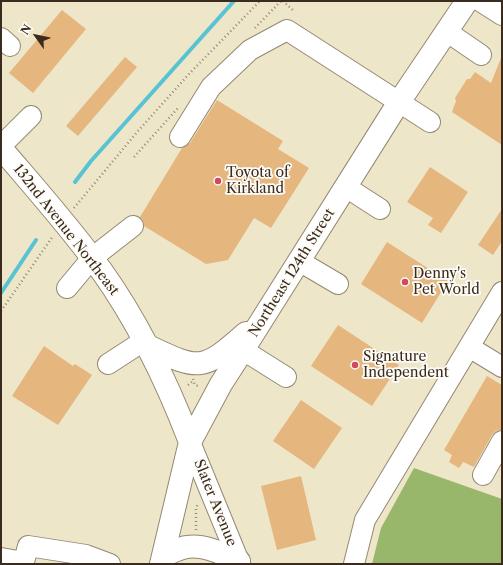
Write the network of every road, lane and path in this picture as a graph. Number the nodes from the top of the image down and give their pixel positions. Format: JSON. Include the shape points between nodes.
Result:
{"nodes":[{"id":1,"x":260,"y":1,"type":"edge"},
{"id":2,"x":283,"y":1,"type":"edge"},
{"id":3,"x":467,"y":1,"type":"edge"},
{"id":4,"x":480,"y":1,"type":"edge"},
{"id":5,"x":294,"y":11,"type":"dead end"},
{"id":6,"x":502,"y":15,"type":"edge"},
{"id":7,"x":446,"y":31,"type":"junction"},
{"id":8,"x":481,"y":55,"type":"dead end"},
{"id":9,"x":399,"y":102,"type":"junction"},
{"id":10,"x":31,"y":116,"type":"dead end"},
{"id":11,"x":430,"y":122,"type":"dead end"},
{"id":12,"x":180,"y":137,"type":"dead end"},
{"id":13,"x":1,"y":147,"type":"edge"},
{"id":14,"x":346,"y":187,"type":"junction"},
{"id":15,"x":76,"y":205,"type":"dead end"},
{"id":16,"x":380,"y":209,"type":"dead end"},
{"id":17,"x":133,"y":226,"type":"dead end"},
{"id":18,"x":50,"y":240,"type":"dead end"},
{"id":19,"x":92,"y":258,"type":"junction"},
{"id":20,"x":299,"y":261,"type":"junction"},
{"id":21,"x":338,"y":284,"type":"dead end"},
{"id":22,"x":66,"y":288,"type":"dead end"},
{"id":23,"x":502,"y":292,"type":"edge"},
{"id":24,"x":1,"y":311,"type":"edge"},
{"id":25,"x":266,"y":314,"type":"junction"},
{"id":26,"x":146,"y":343,"type":"junction"},
{"id":27,"x":469,"y":347,"type":"junction"},
{"id":28,"x":243,"y":350,"type":"junction"},
{"id":29,"x":108,"y":364,"type":"dead end"},
{"id":30,"x":502,"y":367,"type":"edge"},
{"id":31,"x":286,"y":377,"type":"dead end"},
{"id":32,"x":188,"y":385,"type":"dead end"},
{"id":33,"x":198,"y":386,"type":"dead end"},
{"id":34,"x":502,"y":441,"type":"edge"},
{"id":35,"x":190,"y":442,"type":"junction"},
{"id":36,"x":483,"y":475,"type":"dead end"},
{"id":37,"x":196,"y":508,"type":"dead end"},
{"id":38,"x":196,"y":534,"type":"dead end"},
{"id":39,"x":1,"y":558,"type":"edge"},
{"id":40,"x":162,"y":560,"type":"edge"},
{"id":41,"x":239,"y":563,"type":"edge"},
{"id":42,"x":110,"y":564,"type":"edge"},
{"id":43,"x":354,"y":564,"type":"edge"}],
"edges":[{"from":1,"to":15,"type":"path","via":[[189,74]]},
{"from":2,"to":5,"type":"path"},
{"from":3,"to":7,"type":"main road","name":"Northeast 124th Street"},
{"from":4,"to":6,"type":"street"},
{"from":7,"to":8,"type":"street"},
{"from":7,"to":9,"type":"main road","name":"Northeast 124th Street"},
{"from":9,"to":11,"type":"street"},
{"from":9,"to":12,"type":"street","via":[[287,30],[250,50],[211,88]]},
{"from":9,"to":14,"type":"main road","name":"Northeast 124th Street"},
{"from":10,"to":13,"type":"street"},
{"from":13,"to":19,"type":"main road","name":"132nd Avenue Northeast"},
{"from":14,"to":16,"type":"street"},
{"from":14,"to":20,"type":"main road","name":"Northeast 124th Street"},
{"from":17,"to":19,"type":"street"},
{"from":18,"to":24,"type":"path"},
{"from":19,"to":22,"type":"street"},
{"from":19,"to":26,"type":"main road","name":"132nd Avenue Northeast"},
{"from":20,"to":21,"type":"street"},
{"from":20,"to":25,"type":"main road","name":"Northeast 124th Street"},
{"from":23,"to":27,"type":"street"},
{"from":25,"to":26,"type":"main road","via":[[229,348],[203,363],[191,364],[178,360]]},
{"from":25,"to":28,"type":"main road","name":"Northeast 124th Street"},
{"from":26,"to":29,"type":"street"},
{"from":26,"to":35,"type":"main road","name":"132nd Avenue Northeast","via":[[178,410]]},
{"from":27,"to":30,"type":"street"},
{"from":27,"to":43,"type":"street","via":[[365,520]]},
{"from":28,"to":31,"type":"street"},
{"from":28,"to":35,"type":"main road","name":"Northeast 124th Street","via":[[221,384]]},
{"from":32,"to":33,"type":"path","via":[[193,381]]},
{"from":34,"to":36,"type":"street"},
{"from":35,"to":40,"type":"main road","name":"Northeast 124th Street"},
{"from":35,"to":41,"type":"street","name":"Slater Avenue"},
{"from":37,"to":38,"type":"path"},
{"from":39,"to":42,"type":"street","via":[[24,562],[28,546],[86,555]]},
{"from":40,"to":41,"type":"main road","via":[[187,547],[204,548]]}]}
